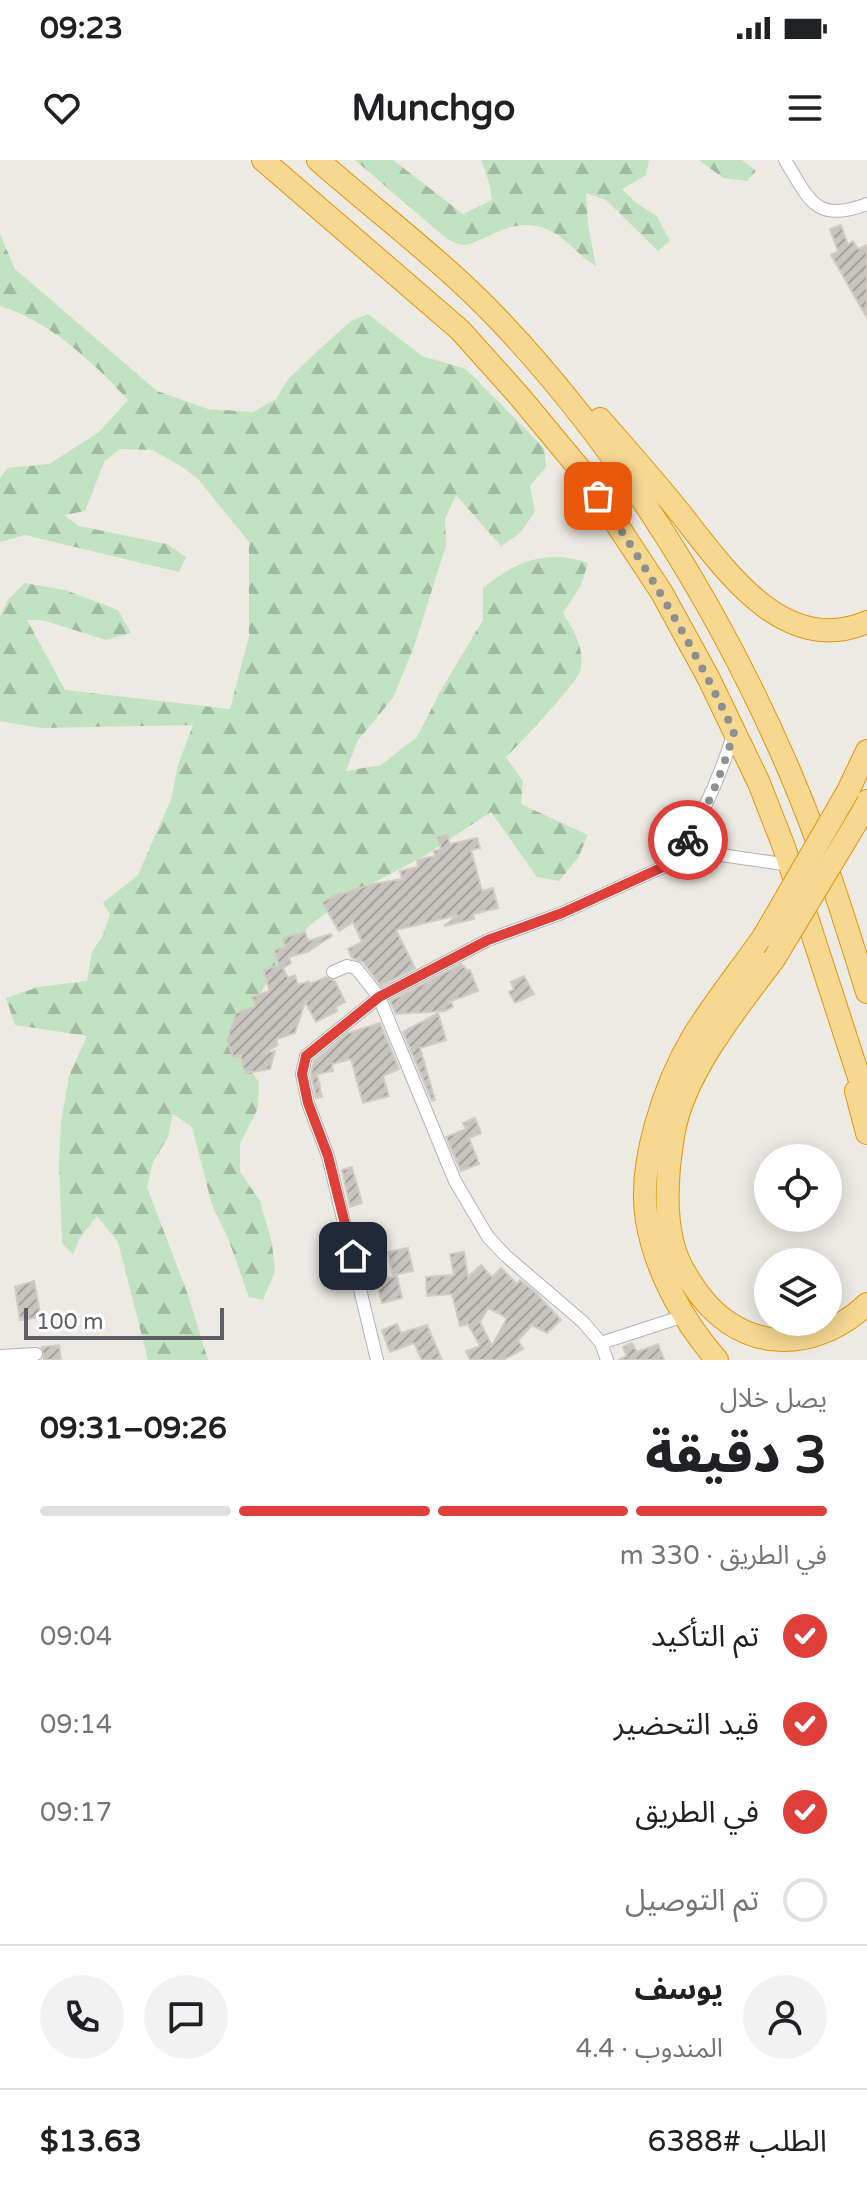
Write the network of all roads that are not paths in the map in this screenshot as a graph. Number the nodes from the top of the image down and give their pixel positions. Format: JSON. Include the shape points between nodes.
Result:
{"nodes":[{"id":1,"x":263,"y":160,"type":"edge"},
{"id":2,"x":318,"y":160,"type":"edge"},
{"id":3,"x":785,"y":160,"type":"edge"},
{"id":4,"x":867,"y":204,"type":"edge"},
{"id":5,"x":500,"y":321,"type":"junction"},
{"id":6,"x":867,"y":622,"type":"edge"},
{"id":7,"x":734,"y":732,"type":"junction"},
{"id":8,"x":867,"y":751,"type":"edge"},
{"id":9,"x":858,"y":803,"type":"edge"},
{"id":10,"x":674,"y":862,"type":"junction"},
{"id":11,"x":790,"y":865,"type":"junction"},
{"id":12,"x":824,"y":966,"type":"junction"},
{"id":13,"x":333,"y":972,"type":"dead end"},
{"id":14,"x":867,"y":992,"type":"edge"},
{"id":15,"x":379,"y":997,"type":"junction"},
{"id":16,"x":867,"y":1102,"type":"edge"},
{"id":17,"x":867,"y":1133,"type":"edge"},
{"id":18,"x":867,"y":1304,"type":"edge"},
{"id":19,"x":684,"y":1316,"type":"junction"},
{"id":20,"x":601,"y":1343,"type":"junction"},
{"id":21,"x":36,"y":1354,"type":"dead end"},
{"id":22,"x":0,"y":1356,"type":"edge"},
{"id":23,"x":377,"y":1360,"type":"edge"},
{"id":24,"x":607,"y":1360,"type":"edge"},
{"id":25,"x":717,"y":1360,"type":"edge"}],
"edges":[{"from":1,"to":7,"type":"highway","via":[[460,330],[583,473],[662,593]]},
{"from":2,"to":5,"type":"highway"},
{"from":3,"to":4,"type":"street","via":[[809,199],[823,210]]},
{"from":5,"to":6,"type":"highway","via":[[585,402],[742,588],[768,609],[811,629]]},
{"from":5,"to":14,"type":"highway","via":[[612,458],[731,652],[789,770]]},
{"from":7,"to":10,"type":"street","via":[[702,817]]},
{"from":7,"to":11,"type":"highway"},
{"from":8,"to":9,"type":"highway"},
{"from":9,"to":18,"type":"highway","bridge":true,"via":[[774,959],[707,1053],[688,1092],[675,1127],[668,1205],[683,1271],[725,1323],[751,1336],[812,1336],[846,1322]]},
{"from":9,"to":19,"type":"highway","bridge":true,"via":[[694,1035],[671,1080],[653,1137],[646,1219],[659,1266]]},
{"from":10,"to":11,"type":"street","via":[[721,855]]},
{"from":10,"to":15,"type":"street","via":[[488,940]]},
{"from":11,"to":12,"type":"highway"},
{"from":12,"to":16,"type":"highway"},
{"from":12,"to":17,"type":"highway"},
{"from":13,"to":15,"type":"street","via":[[356,968]]},
{"from":15,"to":20,"type":"street","via":[[449,1167],[488,1237]]},
{"from":15,"to":23,"type":"street","via":[[306,1056],[302,1074],[328,1156]]},
{"from":19,"to":20,"type":"street"},
{"from":19,"to":25,"type":"highway"},
{"from":20,"to":24,"type":"street"},
{"from":21,"to":22,"type":"street"}]}
